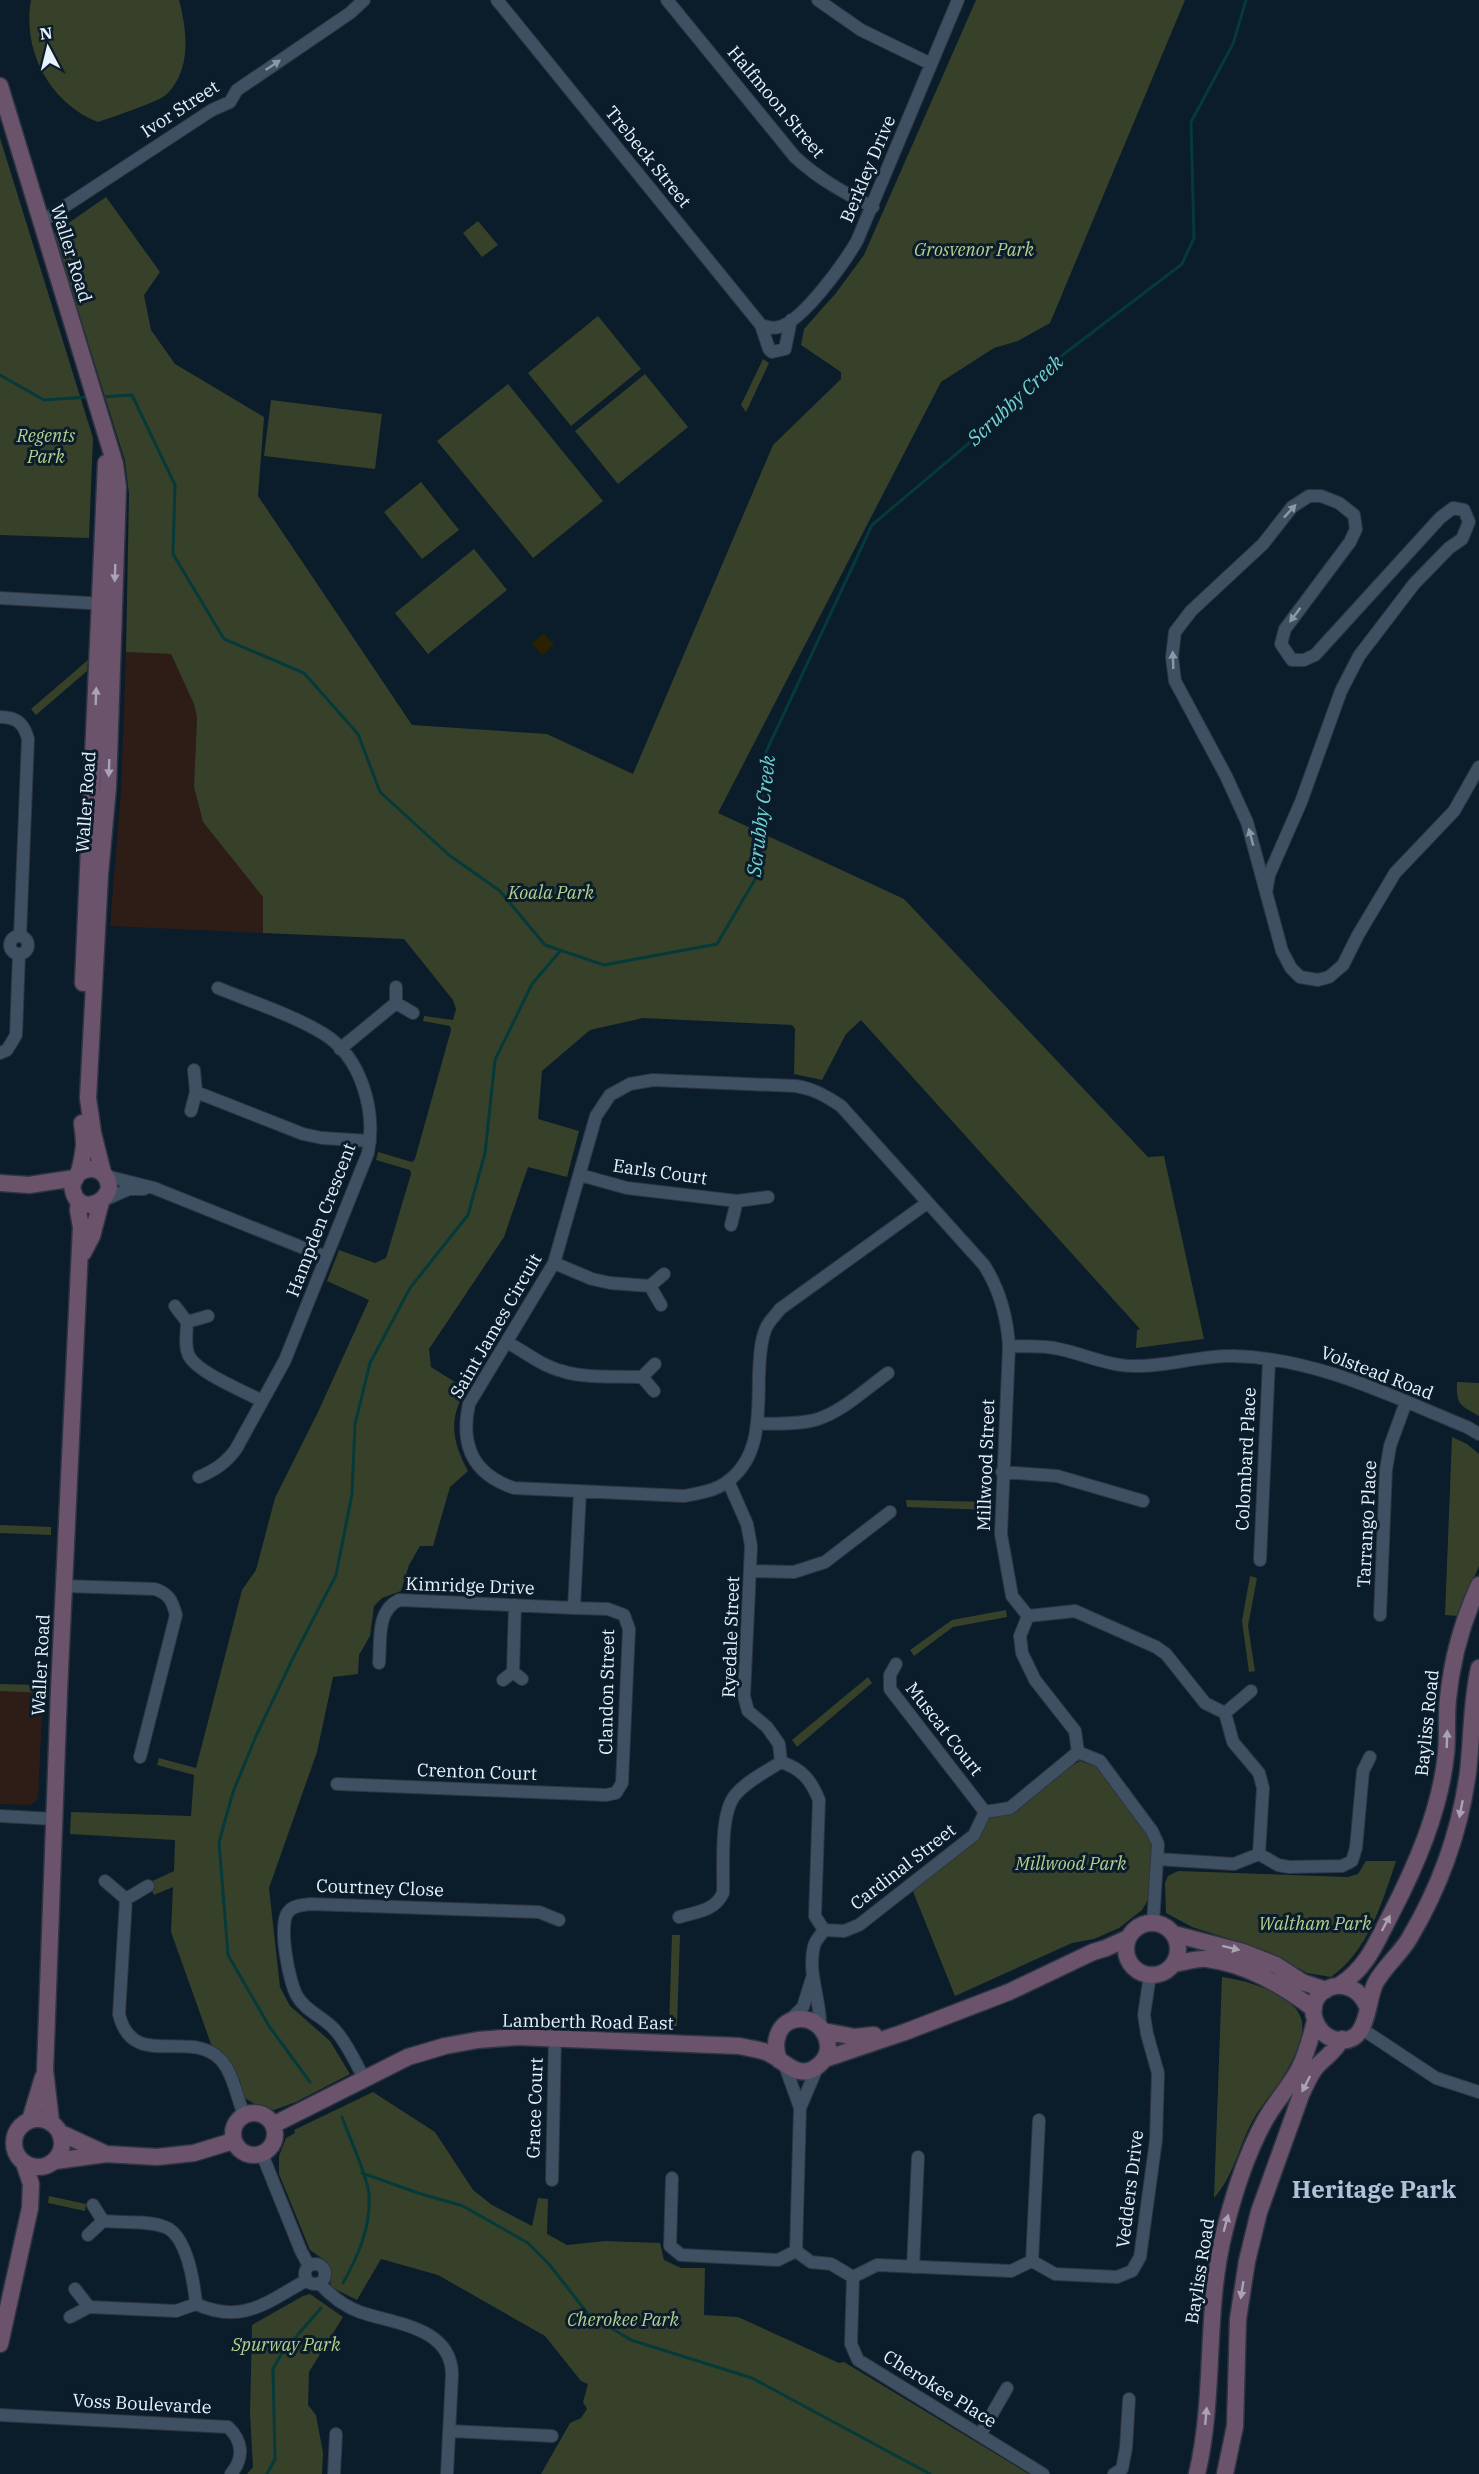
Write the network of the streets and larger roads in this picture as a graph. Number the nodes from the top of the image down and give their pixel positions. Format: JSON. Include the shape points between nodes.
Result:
{"nodes":[{"id":1,"x":364,"y":0,"type":"edge"},
{"id":2,"x":497,"y":0,"type":"edge"},
{"id":3,"x":668,"y":0,"type":"edge"},
{"id":4,"x":818,"y":0,"type":"edge"},
{"id":5,"x":958,"y":0,"type":"edge"},
{"id":6,"x":931,"y":64,"type":"junction"},
{"id":7,"x":0,"y":86,"type":"edge"},
{"id":8,"x":873,"y":207,"type":"junction"},
{"id":9,"x":41,"y":222,"type":"junction"},
{"id":10,"x":791,"y":320,"type":"junction"},
{"id":11,"x":761,"y":325,"type":"junction"},
{"id":12,"x":0,"y":598,"type":"edge"},
{"id":13,"x":107,"y":604,"type":"junction"},
{"id":14,"x":0,"y":717,"type":"edge"},
{"id":15,"x":1479,"y":767,"type":"edge"},
{"id":16,"x":94,"y":874,"type":"junction"},
{"id":17,"x":1266,"y":893,"type":"junction"},
{"id":18,"x":10,"y":948,"type":"edge"},
{"id":19,"x":396,"y":987,"type":"dead end"},
{"id":20,"x":218,"y":988,"type":"dead end"},
{"id":21,"x":396,"y":1004,"type":"junction"},
{"id":22,"x":412,"y":1013,"type":"dead end"},
{"id":23,"x":340,"y":1049,"type":"junction"},
{"id":24,"x":0,"y":1053,"type":"edge"},
{"id":25,"x":194,"y":1070,"type":"dead end"},
{"id":26,"x":196,"y":1092,"type":"junction"},
{"id":27,"x":191,"y":1111,"type":"dead end"},
{"id":28,"x":370,"y":1141,"type":"junction"},
{"id":29,"x":104,"y":1174,"type":"junction"},
{"id":30,"x":579,"y":1175,"type":"junction"},
{"id":31,"x":77,"y":1176,"type":"junction"},
{"id":32,"x":0,"y":1183,"type":"edge"},
{"id":33,"x":29,"y":1185,"type":"junction"},
{"id":34,"x":154,"y":1188,"type":"junction"},
{"id":35,"x":768,"y":1197,"type":"dead end"},
{"id":36,"x":77,"y":1198,"type":"junction"},
{"id":37,"x":102,"y":1201,"type":"junction"},
{"id":38,"x":737,"y":1201,"type":"junction"},
{"id":39,"x":927,"y":1203,"type":"junction"},
{"id":40,"x":731,"y":1225,"type":"dead end"},
{"id":41,"x":326,"y":1257,"type":"junction"},
{"id":42,"x":79,"y":1262,"type":"junction"},
{"id":43,"x":554,"y":1263,"type":"junction"},
{"id":44,"x":664,"y":1274,"type":"dead end"},
{"id":45,"x":650,"y":1286,"type":"junction"},
{"id":46,"x":661,"y":1305,"type":"dead end"},
{"id":47,"x":175,"y":1306,"type":"dead end"},
{"id":48,"x":208,"y":1316,"type":"dead end"},
{"id":49,"x":187,"y":1322,"type":"junction"},
{"id":50,"x":507,"y":1342,"type":"junction"},
{"id":51,"x":1009,"y":1346,"type":"junction"},
{"id":52,"x":1269,"y":1360,"type":"junction"},
{"id":53,"x":655,"y":1364,"type":"dead end"},
{"id":54,"x":888,"y":1373,"type":"dead end"},
{"id":55,"x":642,"y":1377,"type":"junction"},
{"id":56,"x":654,"y":1391,"type":"dead end"},
{"id":57,"x":262,"y":1401,"type":"junction"},
{"id":58,"x":1406,"y":1402,"type":"junction"},
{"id":59,"x":758,"y":1424,"type":"junction"},
{"id":60,"x":1479,"y":1434,"type":"edge"},
{"id":61,"x":1002,"y":1472,"type":"junction"},
{"id":62,"x":199,"y":1477,"type":"dead end"},
{"id":63,"x":728,"y":1481,"type":"junction"},
{"id":64,"x":580,"y":1491,"type":"junction"},
{"id":65,"x":1143,"y":1501,"type":"dead end"},
{"id":66,"x":890,"y":1512,"type":"dead end"},
{"id":67,"x":1260,"y":1560,"type":"dead end"},
{"id":68,"x":752,"y":1571,"type":"junction"},
{"id":69,"x":1479,"y":1585,"type":"edge"},
{"id":70,"x":64,"y":1586,"type":"junction"},
{"id":71,"x":515,"y":1605,"type":"junction"},
{"id":72,"x":574,"y":1608,"type":"junction"},
{"id":73,"x":1380,"y":1615,"type":"dead end"},
{"id":74,"x":1028,"y":1616,"type":"junction"},
{"id":75,"x":379,"y":1663,"type":"dead end"},
{"id":76,"x":896,"y":1665,"type":"dead end"},
{"id":77,"x":1479,"y":1668,"type":"edge"},
{"id":78,"x":502,"y":1680,"type":"dead end"},
{"id":79,"x":1251,"y":1691,"type":"dead end"},
{"id":80,"x":1225,"y":1713,"type":"junction"},
{"id":81,"x":1078,"y":1752,"type":"junction"},
{"id":82,"x":140,"y":1757,"type":"dead end"},
{"id":83,"x":1370,"y":1757,"type":"dead end"},
{"id":84,"x":781,"y":1762,"type":"junction"},
{"id":85,"x":337,"y":1784,"type":"dead end"},
{"id":86,"x":616,"y":1793,"type":"joint"},
{"id":87,"x":985,"y":1812,"type":"junction"},
{"id":88,"x":0,"y":1816,"type":"edge"},
{"id":89,"x":54,"y":1819,"type":"junction"},
{"id":90,"x":1259,"y":1854,"type":"junction"},
{"id":91,"x":1157,"y":1859,"type":"junction"},
{"id":92,"x":105,"y":1881,"type":"dead end"},
{"id":93,"x":148,"y":1886,"type":"dead end"},
{"id":94,"x":126,"y":1899,"type":"junction"},
{"id":95,"x":679,"y":1917,"type":"dead end"},
{"id":96,"x":559,"y":1920,"type":"dead end"},
{"id":97,"x":1153,"y":1923,"type":"junction"},
{"id":98,"x":824,"y":1930,"type":"junction"},
{"id":99,"x":1174,"y":1934,"type":"junction"},
{"id":100,"x":1128,"y":1938,"type":"junction"},
{"id":101,"x":1079,"y":1958,"type":"junction"},
{"id":102,"x":1129,"y":1962,"type":"junction"},
{"id":103,"x":1174,"y":1964,"type":"junction"},
{"id":104,"x":1150,"y":1976,"type":"junction"},
{"id":105,"x":813,"y":1977,"type":"junction"},
{"id":106,"x":1333,"y":1987,"type":"junction"},
{"id":107,"x":1367,"y":2006,"type":"junction"},
{"id":108,"x":1314,"y":2015,"type":"junction"},
{"id":109,"x":784,"y":2026,"type":"junction"},
{"id":110,"x":822,"y":2028,"type":"junction"},
{"id":111,"x":1362,"y":2029,"type":"junction"},
{"id":112,"x":905,"y":2032,"type":"junction"},
{"id":113,"x":555,"y":2038,"type":"junction"},
{"id":114,"x":1342,"y":2040,"type":"junction"},
{"id":115,"x":739,"y":2046,"type":"junction"},
{"id":116,"x":821,"y":2062,"type":"junction"},
{"id":117,"x":782,"y":2063,"type":"junction"},
{"id":118,"x":45,"y":2070,"type":"junction"},
{"id":119,"x":364,"y":2078,"type":"junction"},
{"id":120,"x":1479,"y":2092,"type":"edge"},
{"id":121,"x":800,"y":2108,"type":"junction"},
{"id":122,"x":244,"y":2115,"type":"junction"},
{"id":123,"x":30,"y":2120,"type":"junction"},
{"id":124,"x":1039,"y":2120,"type":"dead end"},
{"id":125,"x":273,"y":2125,"type":"junction"},
{"id":126,"x":56,"y":2128,"type":"junction"},
{"id":127,"x":8,"y":2135,"type":"edge"},
{"id":128,"x":233,"y":2141,"type":"junction"},
{"id":129,"x":0,"y":2150,"type":"edge"},
{"id":130,"x":106,"y":2154,"type":"junction"},
{"id":131,"x":262,"y":2154,"type":"junction"},
{"id":132,"x":918,"y":2157,"type":"dead end"},
{"id":133,"x":21,"y":2160,"type":"junction"},
{"id":134,"x":51,"y":2164,"type":"junction"},
{"id":135,"x":672,"y":2178,"type":"dead end"},
{"id":136,"x":552,"y":2180,"type":"dead end"},
{"id":137,"x":93,"y":2205,"type":"dead end"},
{"id":138,"x":30,"y":2208,"type":"junction"},
{"id":139,"x":103,"y":2221,"type":"junction"},
{"id":140,"x":88,"y":2235,"type":"dead end"},
{"id":141,"x":796,"y":2251,"type":"junction"},
{"id":142,"x":1032,"y":2261,"type":"junction"},
{"id":143,"x":913,"y":2267,"type":"junction"},
{"id":144,"x":853,"y":2277,"type":"junction"},
{"id":145,"x":313,"y":2281,"type":"junction"},
{"id":146,"x":75,"y":2289,"type":"dead end"},
{"id":147,"x":196,"y":2304,"type":"junction"},
{"id":148,"x":89,"y":2307,"type":"junction"},
{"id":149,"x":70,"y":2317,"type":"dead end"},
{"id":150,"x":0,"y":2344,"type":"edge"},
{"id":151,"x":1007,"y":2388,"type":"dead end"},
{"id":152,"x":1129,"y":2399,"type":"dead end"},
{"id":153,"x":0,"y":2415,"type":"edge"},
{"id":154,"x":450,"y":2431,"type":"junction"},
{"id":155,"x":336,"y":2434,"type":"dead end"},
{"id":156,"x":980,"y":2435,"type":"junction"},
{"id":157,"x":552,"y":2436,"type":"dead end"},
{"id":158,"x":231,"y":2474,"type":"edge"},
{"id":159,"x":334,"y":2474,"type":"edge"},
{"id":160,"x":447,"y":2474,"type":"edge"},
{"id":161,"x":1043,"y":2474,"type":"edge"},
{"id":162,"x":1114,"y":2474,"type":"edge"},
{"id":163,"x":1197,"y":2474,"type":"edge"},
{"id":164,"x":1225,"y":2474,"type":"edge"}],
"edges":[{"from":9,"to":1,"type":"street","name":"Ivor Street","one_way":true,"via":[[230,102],[237,90]]},
{"from":2,"to":11,"type":"street","name":"Trebeck Street"},
{"from":3,"to":8,"type":"street","name":"Halfmoon Street","via":[[795,157],[832,187]]},
{"from":4,"to":6,"type":"street","via":[[861,30]]},
{"from":5,"to":6,"type":"street","name":"Berkley Drive"},
{"from":6,"to":8,"type":"street","name":"Berkley Drive"},
{"from":7,"to":9,"type":"street","name":"Waller Road"},
{"from":8,"to":10,"type":"street","name":"Berkley Drive","via":[[839,270]]},
{"from":9,"to":13,"type":"street","name":"Waller Road","via":[[115,464],[118,487]]},
{"from":10,"to":11,"type":"street","name":"Berkley Drive","via":[[776,328]]},
{"from":10,"to":11,"type":"street","name":"Trebeck Street","via":[[785,349],[779,351],[769,349]]},
{"from":12,"to":13,"type":"street"},
{"from":13,"to":16,"type":"street","name":"Waller Road"},
{"from":14,"to":18,"type":"street","via":[[21,722],[28,739],[20,936],[28,944],[24,952]]},
{"from":15,"to":17,"type":"street","via":[[1454,810],[1395,873],[1343,965],[1329,976],[1318,980],[1300,977],[1291,968],[1282,951]]},
{"from":16,"to":29,"type":"street","name":"Waller Road","via":[[88,1098]]},
{"from":16,"to":31,"type":"street","name":"Waller Road","via":[[83,993],[84,1145]]},
{"from":17,"to":17,"type":"street","one_way":true,"via":[[1247,822],[1175,681],[1175,632],[1191,611],[1263,544],[1292,507],[1309,496],[1321,496],[1339,503],[1353,515],[1356,528],[1350,542],[1285,628],[1281,644],[1292,660],[1316,655],[1440,518],[1453,508],[1464,510],[1469,522],[1462,539],[1414,584],[1359,656],[1341,691],[1301,802],[1269,875]]},
{"from":18,"to":24,"type":"street","via":[[16,1035],[7,1050]]},
{"from":19,"to":21,"type":"street"},
{"from":20,"to":23,"type":"street","name":"Hampden Crescent","via":[[326,1035]]},
{"from":21,"to":22,"type":"street"},
{"from":21,"to":23,"type":"street"},
{"from":23,"to":28,"type":"street","name":"Hampden Crescent","via":[[365,1092]]},
{"from":25,"to":26,"type":"street"},
{"from":26,"to":27,"type":"street"},
{"from":26,"to":28,"type":"street","via":[[303,1134]]},
{"from":28,"to":41,"type":"street","name":"Hampden Crescent"},
{"from":29,"to":31,"type":"street","via":[[91,1169]]},
{"from":29,"to":34,"type":"street"},
{"from":29,"to":37,"type":"street","name":"Waller Road","via":[[109,1188]]},
{"from":30,"to":38,"type":"street","name":"Earls Court","via":[[627,1188]]},
{"from":30,"to":39,"type":"street","name":"Saint James Circuit","via":[[596,1116],[610,1095],[630,1084],[653,1080],[796,1086],[813,1089],[841,1106]]},
{"from":30,"to":43,"type":"street","name":"Saint James Circuit"},
{"from":31,"to":33,"type":"street"},
{"from":31,"to":36,"type":"street","name":"Waller Road","via":[[73,1187]]},
{"from":32,"to":33,"type":"street"},
{"from":33,"to":36,"type":"street"},
{"from":34,"to":37,"type":"street","via":[[129,1189]]},
{"from":34,"to":41,"type":"street"},
{"from":35,"to":38,"type":"street","name":"Earls Court"},
{"from":36,"to":37,"type":"street","via":[[90,1205]]},
{"from":36,"to":42,"type":"street","name":"Waller Road","via":[[81,1227]]},
{"from":37,"to":42,"type":"street","name":"Waller Road"},
{"from":38,"to":40,"type":"street"},
{"from":39,"to":51,"type":"street","name":"Saint James Circuit","via":[[994,1281]]},
{"from":39,"to":59,"type":"street","name":"Saint James Circuit","via":[[780,1309],[767,1326],[760,1347]]},
{"from":41,"to":57,"type":"street","name":"Hampden Crescent","via":[[285,1360]]},
{"from":42,"to":70,"type":"street","name":"Waller Road"},
{"from":43,"to":45,"type":"street","via":[[592,1279]]},
{"from":43,"to":50,"type":"street","name":"Saint James Circuit"},
{"from":44,"to":45,"type":"street"},
{"from":45,"to":46,"type":"street"},
{"from":47,"to":49,"type":"street"},
{"from":48,"to":49,"type":"street"},
{"from":49,"to":57,"type":"street","via":[[186,1344],[197,1366]]},
{"from":50,"to":55,"type":"street","via":[[562,1371]]},
{"from":50,"to":64,"type":"street","name":"Saint James Circuit","via":[[469,1404],[464,1424],[469,1449],[496,1482],[513,1488]]},
{"from":51,"to":52,"type":"street","name":"Volstead Road","via":[[1057,1348],[1102,1362],[1134,1366],[1203,1357]]},
{"from":51,"to":61,"type":"street","name":"Millwood Street"},
{"from":52,"to":58,"type":"street","name":"Volstead Road","via":[[1334,1373]]},
{"from":52,"to":67,"type":"street","name":"Colombard Place"},
{"from":53,"to":55,"type":"street"},
{"from":54,"to":59,"type":"street","via":[[820,1419]]},
{"from":55,"to":56,"type":"street"},
{"from":57,"to":62,"type":"street","name":"Hampden Crescent","via":[[227,1461]]},
{"from":58,"to":60,"type":"street","name":"Volstead Road"},
{"from":58,"to":73,"type":"street","name":"Tarrango Place","via":[[1386,1470]]},
{"from":59,"to":63,"type":"street","name":"Saint James Circuit","via":[[750,1453]]},
{"from":61,"to":65,"type":"street","via":[[1057,1476]]},
{"from":61,"to":74,"type":"street","name":"Millwood Street","via":[[1001,1534],[1012,1596]]},
{"from":63,"to":64,"type":"street","name":"Saint James Circuit","via":[[709,1491],[684,1496]]},
{"from":63,"to":68,"type":"street","name":"Ryedale Street","via":[[747,1524]]},
{"from":64,"to":72,"type":"street"},
{"from":66,"to":68,"type":"street","via":[[825,1562],[794,1572]]},
{"from":68,"to":84,"type":"street","name":"Ryedale Street","via":[[744,1696],[748,1711],[779,1744]]},
{"from":106,"to":69,"type":"street","name":"Bayliss Road","one_way":true,"via":[[1356,1974],[1369,1956],[1426,1836],[1446,1754],[1454,1653]]},
{"from":70,"to":82,"type":"street","via":[[155,1589],[167,1593],[173,1604],[176,1615]]},
{"from":70,"to":89,"type":"street","name":"Waller Road"},
{"from":71,"to":72,"type":"street","name":"Kimridge Drive"},
{"from":71,"to":75,"type":"street","name":"Kimridge Drive","via":[[399,1600],[388,1605],[383,1615]]},
{"from":71,"to":78,"type":"street","via":[[517,1675]]},
{"from":72,"to":86,"type":"street","name":"Clandon Street","via":[[608,1609],[624,1614],[629,1629],[622,1783]]},
{"from":74,"to":80,"type":"street","via":[[1075,1611],[1156,1647],[1205,1703]]},
{"from":74,"to":81,"type":"street","via":[[1020,1636],[1022,1653],[1035,1680],[1075,1731]]},
{"from":76,"to":87,"type":"street","name":"Muscat Court","via":[[890,1675],[890,1689]]},
{"from":77,"to":107,"type":"street","one_way":true,"via":[[1472,1706],[1468,1773],[1457,1830],[1426,1910],[1375,1983]]},
{"from":79,"to":80,"type":"street"},
{"from":80,"to":90,"type":"street","via":[[1233,1742],[1259,1773],[1263,1788]]},
{"from":81,"to":87,"type":"street","via":[[1010,1808]]},
{"from":81,"to":91,"type":"street","via":[[1100,1761],[1152,1831],[1158,1844]]},
{"from":83,"to":90,"type":"street","via":[[1363,1771],[1352,1861],[1342,1866],[1289,1867]]},
{"from":84,"to":95,"type":"street","via":[[737,1792],[730,1802],[723,1893],[719,1901]]},
{"from":84,"to":98,"type":"street","via":[[796,1767],[813,1785],[819,1800],[815,1916]]},
{"from":85,"to":86,"type":"street","name":"Crenton Court"},
{"from":87,"to":98,"type":"street","name":"Cardinal Street","via":[[975,1835],[859,1925],[844,1931]]},
{"from":88,"to":89,"type":"street"},
{"from":89,"to":118,"type":"street","name":"Waller Road"},
{"from":90,"to":91,"type":"street","via":[[1234,1864]]},
{"from":91,"to":97,"type":"street"},
{"from":92,"to":94,"type":"street"},
{"from":93,"to":94,"type":"street"},
{"from":94,"to":122,"type":"street","via":[[119,2014],[123,2028],[129,2038],[143,2044],[201,2048],[220,2059]]},
{"from":96,"to":119,"type":"street","name":"Courtney Close","via":[[539,1912],[430,1907],[310,1904],[289,1911],[283,1923],[289,1977],[296,1995],[337,2032]]},
{"from":97,"to":99,"type":"street"},
{"from":97,"to":100,"type":"street","via":[[1138,1927]]},
{"from":98,"to":105,"type":"street","via":[[814,1945]]},
{"from":99,"to":103,"type":"street","via":[[1179,1949]]},
{"from":99,"to":106,"type":"street","one_way":true,"via":[[1243,1952],[1276,1965],[1302,1982]]},
{"from":100,"to":101,"type":"street"},
{"from":100,"to":102,"type":"street"},
{"from":101,"to":102,"type":"street","via":[[1109,1957]]},
{"from":101,"to":112,"type":"street","via":[[1009,1992]]},
{"from":102,"to":104,"type":"street"},
{"from":103,"to":104,"type":"street","via":[[1164,1973]]},
{"from":103,"to":108,"type":"street","via":[[1205,1959],[1235,1965],[1269,1979]]},
{"from":104,"to":142,"type":"street","name":"Vedders Drive","via":[[1144,2015],[1158,2073],[1156,2140],[1140,2257],[1132,2271],[1117,2277],[1055,2274]]},
{"from":105,"to":109,"type":"street","via":[[802,2007]]},
{"from":105,"to":110,"type":"street"},
{"from":106,"to":107,"type":"street","via":[[1357,1991]]},
{"from":106,"to":108,"type":"street","name":"Bayliss Road","via":[[1320,1995]]},
{"from":107,"to":111,"type":"street"},
{"from":108,"to":114,"type":"street","via":[[1326,2035]]},
{"from":163,"to":108,"type":"street","name":"Bayliss Road","one_way":true,"via":[[1207,2412],[1212,2306],[1224,2231],[1264,2121],[1307,2050]]},
{"from":109,"to":110,"type":"street","via":[[804,2019]]},
{"from":109,"to":115,"type":"street","name":"Lamberth Road East","via":[[766,2039]]},
{"from":109,"to":117,"type":"street","via":[[775,2045]]},
{"from":110,"to":112,"type":"street","via":[[855,2037]]},
{"from":110,"to":116,"type":"street","via":[[828,2044]]},
{"from":111,"to":114,"type":"street"},
{"from":111,"to":120,"type":"street","via":[[1436,2078]]},
{"from":112,"to":116,"type":"street"},
{"from":113,"to":115,"type":"street","name":"Lamberth Road East"},
{"from":113,"to":119,"type":"street","name":"Lamberth Road East","via":[[518,2037],[445,2046],[408,2057]]},
{"from":113,"to":136,"type":"street","name":"Grace Court"},
{"from":114,"to":164,"type":"street","one_way":true,"via":[[1334,2054],[1318,2065],[1305,2086],[1259,2212],[1239,2308],[1235,2427]]},
{"from":115,"to":117,"type":"street","name":"Lamberth Road East","via":[[766,2052]]},
{"from":116,"to":117,"type":"street","via":[[801,2072]]},
{"from":116,"to":121,"type":"street"},
{"from":117,"to":121,"type":"street"},
{"from":118,"to":123,"type":"street","name":"Waller Road"},
{"from":118,"to":126,"type":"street","name":"Waller Road"},
{"from":119,"to":125,"type":"street","name":"Lamberth Road East"},
{"from":121,"to":141,"type":"street"},
{"from":122,"to":125,"type":"street","via":[[264,2115]]},
{"from":122,"to":128,"type":"street","via":[[234,2126]]},
{"from":123,"to":126,"type":"street","via":[[41,2119]]},
{"from":123,"to":127,"type":"street"},
{"from":124,"to":142,"type":"street"},
{"from":125,"to":131,"type":"street","via":[[275,2138]]},
{"from":126,"to":130,"type":"street"},
{"from":126,"to":134,"type":"street","via":[[63,2148]]},
{"from":127,"to":133,"type":"street"},
{"from":128,"to":130,"type":"street","via":[[176,2155]]},
{"from":128,"to":131,"type":"street","via":[[248,2155]]},
{"from":129,"to":133,"type":"street"},
{"from":130,"to":134,"type":"street"},
{"from":131,"to":145,"type":"street","via":[[309,2266],[317,2264],[323,2269],[324,2277]]},
{"from":132,"to":143,"type":"street"},
{"from":133,"to":134,"type":"street","via":[[39,2168]]},
{"from":133,"to":138,"type":"street","via":[[31,2184]]},
{"from":134,"to":138,"type":"street"},
{"from":135,"to":141,"type":"street","via":[[670,2246],[681,2255],[778,2260]]},
{"from":137,"to":139,"type":"street"},
{"from":138,"to":150,"type":"street"},
{"from":139,"to":140,"type":"street"},
{"from":139,"to":147,"type":"street","via":[[170,2230],[178,2238],[188,2262]]},
{"from":141,"to":144,"type":"street","via":[[811,2262],[831,2264]]},
{"from":142,"to":143,"type":"street","via":[[1011,2271]]},
{"from":143,"to":144,"type":"street","via":[[877,2265]]},
{"from":144,"to":156,"type":"street","name":"Cherokee Place","via":[[851,2344],[858,2360]]},
{"from":145,"to":147,"type":"street","via":[[241,2312],[213,2312]]},
{"from":145,"to":154,"type":"street","via":[[346,2305],[406,2324],[443,2345],[452,2365]]},
{"from":146,"to":148,"type":"street"},
{"from":147,"to":148,"type":"street","via":[[177,2311]]},
{"from":148,"to":149,"type":"street"},
{"from":151,"to":156,"type":"street"},
{"from":152,"to":162,"type":"street","via":[[1122,2469]]},
{"from":153,"to":158,"type":"street","name":"Voss Boulevarde","via":[[228,2427],[240,2446],[240,2459]]},
{"from":154,"to":157,"type":"street"},
{"from":154,"to":160,"type":"street"},
{"from":155,"to":159,"type":"street"},
{"from":156,"to":161,"type":"street","name":"Cherokee Place"}]}
